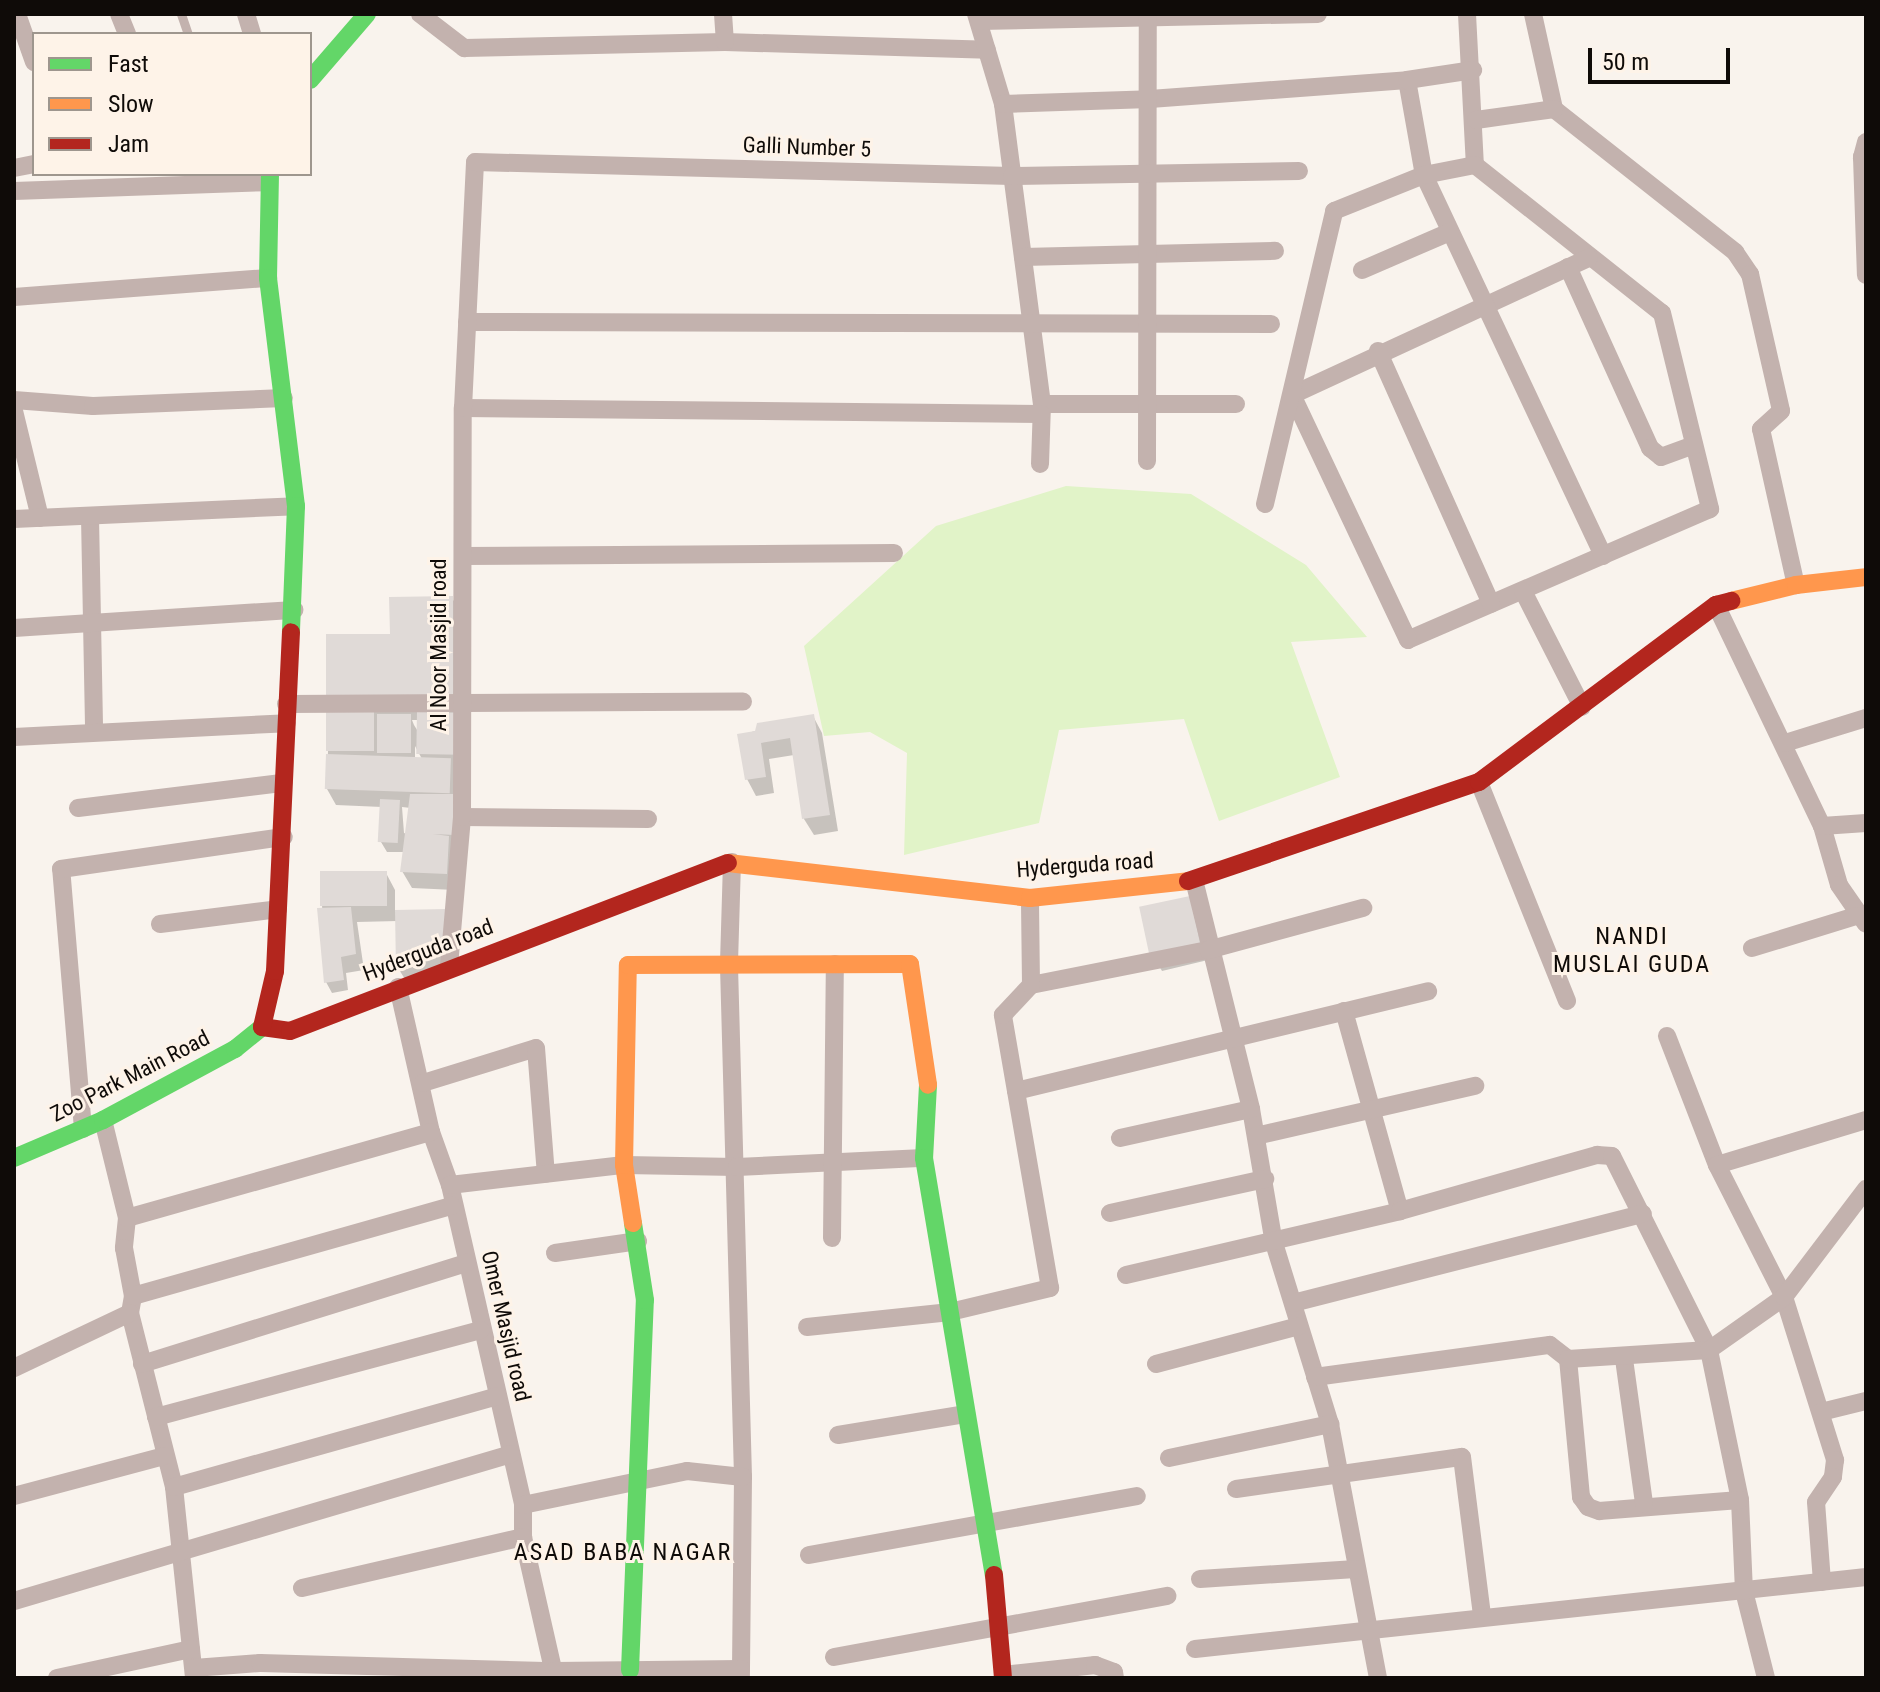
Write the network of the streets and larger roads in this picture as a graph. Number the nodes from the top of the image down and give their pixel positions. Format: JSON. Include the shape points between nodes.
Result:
{"nodes":[{"id":1,"x":17,"y":14,"type":"edge"},
{"id":2,"x":367,"y":14,"type":"edge"},
{"id":3,"x":420,"y":14,"type":"edge"},
{"id":4,"x":723,"y":14,"type":"edge"},
{"id":5,"x":1318,"y":14,"type":"edge"},
{"id":6,"x":1467,"y":14,"type":"edge"},
{"id":7,"x":1533,"y":14,"type":"edge"},
{"id":8,"x":977,"y":17,"type":"edge"},
{"id":9,"x":1148,"y":18,"type":"edge"},
{"id":10,"x":725,"y":42,"type":"junction"},
{"id":11,"x":987,"y":50,"type":"junction"},
{"id":12,"x":32,"y":56,"type":"edge"},
{"id":13,"x":1473,"y":70,"type":"junction"},
{"id":14,"x":312,"y":78,"type":"edge"},
{"id":15,"x":1407,"y":80,"type":"junction"},
{"id":16,"x":1150,"y":99,"type":"junction"},
{"id":17,"x":1003,"y":104,"type":"junction"},
{"id":18,"x":1554,"y":109,"type":"junction"},
{"id":19,"x":1476,"y":120,"type":"junction"},
{"id":20,"x":1866,"y":142,"type":"edge"},
{"id":21,"x":1475,"y":165,"type":"junction"},
{"id":22,"x":1299,"y":171,"type":"dead end"},
{"id":23,"x":1150,"y":174,"type":"junction"},
{"id":24,"x":1424,"y":175,"type":"junction"},
{"id":25,"x":1012,"y":176,"type":"junction"},
{"id":26,"x":269,"y":178,"type":"edge"},
{"id":27,"x":14,"y":191,"type":"edge"},
{"id":28,"x":1450,"y":232,"type":"junction"},
{"id":29,"x":1275,"y":251,"type":"dead end"},
{"id":30,"x":1150,"y":252,"type":"junction"},
{"id":31,"x":1866,"y":252,"type":"edge"},
{"id":32,"x":1023,"y":257,"type":"junction"},
{"id":33,"x":1589,"y":258,"type":"junction"},
{"id":34,"x":1568,"y":267,"type":"junction"},
{"id":35,"x":1362,"y":270,"type":"dead end"},
{"id":36,"x":1866,"y":275,"type":"edge"},
{"id":37,"x":268,"y":278,"type":"junction"},
{"id":38,"x":14,"y":297,"type":"edge"},
{"id":39,"x":1483,"y":303,"type":"junction"},
{"id":40,"x":467,"y":322,"type":"junction"},
{"id":41,"x":1271,"y":324,"type":"dead end"},
{"id":42,"x":1032,"y":327,"type":"junction"},
{"id":43,"x":1149,"y":327,"type":"junction"},
{"id":44,"x":1378,"y":351,"type":"junction"},
{"id":45,"x":1292,"y":395,"type":"junction"},
{"id":46,"x":284,"y":398,"type":"junction"},
{"id":47,"x":14,"y":400,"type":"edge"},
{"id":48,"x":1149,"y":403,"type":"junction"},
{"id":49,"x":1236,"y":404,"type":"dead end"},
{"id":50,"x":463,"y":408,"type":"junction"},
{"id":51,"x":1041,"y":409,"type":"junction"},
{"id":52,"x":14,"y":411,"type":"edge"},
{"id":53,"x":1694,"y":445,"type":"junction"},
{"id":54,"x":1147,"y":461,"type":"dead end"},
{"id":55,"x":1040,"y":464,"type":"dead end"},
{"id":56,"x":1265,"y":504,"type":"dead end"},
{"id":57,"x":296,"y":506,"type":"junction"},
{"id":58,"x":90,"y":517,"type":"junction"},
{"id":59,"x":40,"y":518,"type":"junction"},
{"id":60,"x":14,"y":519,"type":"edge"},
{"id":61,"x":894,"y":553,"type":"dead end"},
{"id":62,"x":463,"y":556,"type":"junction"},
{"id":63,"x":1603,"y":556,"type":"junction"},
{"id":64,"x":1866,"y":577,"type":"edge"},
{"id":65,"x":1796,"y":585,"type":"junction"},
{"id":66,"x":1523,"y":591,"type":"junction"},
{"id":67,"x":1491,"y":604,"type":"junction"},
{"id":68,"x":1716,"y":605,"type":"junction"},
{"id":69,"x":294,"y":610,"type":"junction"},
{"id":70,"x":89,"y":626,"type":"junction"},
{"id":71,"x":14,"y":628,"type":"edge"},
{"id":72,"x":743,"y":702,"type":"dead end"},
{"id":73,"x":464,"y":706,"type":"junction"},
{"id":74,"x":1582,"y":707,"type":"junction"},
{"id":75,"x":286,"y":714,"type":"junction"},
{"id":76,"x":1866,"y":718,"type":"edge"},
{"id":77,"x":94,"y":731,"type":"junction"},
{"id":78,"x":14,"y":737,"type":"edge"},
{"id":79,"x":1785,"y":743,"type":"junction"},
{"id":80,"x":1479,"y":782,"type":"junction"},
{"id":81,"x":283,"y":783,"type":"junction"},
{"id":82,"x":78,"y":808,"type":"dead end"},
{"id":83,"x":462,"y":817,"type":"junction"},
{"id":84,"x":648,"y":819,"type":"dead end"},
{"id":85,"x":1866,"y":823,"type":"edge"},
{"id":86,"x":1822,"y":826,"type":"junction"},
{"id":87,"x":284,"y":837,"type":"junction"},
{"id":88,"x":732,"y":862,"type":"junction"},
{"id":89,"x":1194,"y":880,"type":"junction"},
{"id":90,"x":1030,"y":898,"type":"junction"},
{"id":91,"x":1363,"y":908,"type":"dead end"},
{"id":92,"x":278,"y":909,"type":"junction"},
{"id":93,"x":1861,"y":920,"type":"edge"},
{"id":94,"x":160,"y":924,"type":"dead end"},
{"id":95,"x":1752,"y":948,"type":"dead end"},
{"id":96,"x":1208,"y":950,"type":"junction"},
{"id":97,"x":835,"y":964,"type":"junction"},
{"id":98,"x":449,"y":966,"type":"junction"},
{"id":99,"x":729,"y":966,"type":"junction"},
{"id":100,"x":1031,"y":985,"type":"junction"},
{"id":101,"x":398,"y":987,"type":"junction"},
{"id":102,"x":1428,"y":991,"type":"dead end"},
{"id":103,"x":1567,"y":1001,"type":"dead end"},
{"id":104,"x":1344,"y":1011,"type":"junction"},
{"id":105,"x":262,"y":1027,"type":"junction"},
{"id":106,"x":1667,"y":1036,"type":"dead end"},
{"id":107,"x":1230,"y":1042,"type":"junction"},
{"id":108,"x":423,"y":1083,"type":"junction"},
{"id":109,"x":1475,"y":1086,"type":"dead end"},
{"id":110,"x":1016,"y":1091,"type":"junction"},
{"id":111,"x":1370,"y":1108,"type":"junction"},
{"id":112,"x":1251,"y":1109,"type":"junction"},
{"id":113,"x":103,"y":1120,"type":"junction"},
{"id":114,"x":1866,"y":1120,"type":"edge"},
{"id":115,"x":83,"y":1129,"type":"junction"},
{"id":116,"x":431,"y":1132,"type":"junction"},
{"id":117,"x":1256,"y":1136,"type":"junction"},
{"id":118,"x":1120,"y":1138,"type":"dead end"},
{"id":119,"x":14,"y":1158,"type":"edge"},
{"id":120,"x":924,"y":1158,"type":"junction"},
{"id":121,"x":833,"y":1162,"type":"junction"},
{"id":122,"x":624,"y":1165,"type":"junction"},
{"id":123,"x":1717,"y":1165,"type":"junction"},
{"id":124,"x":737,"y":1167,"type":"junction"},
{"id":125,"x":546,"y":1174,"type":"junction"},
{"id":126,"x":1265,"y":1179,"type":"junction"},
{"id":127,"x":450,"y":1185,"type":"junction"},
{"id":128,"x":1866,"y":1189,"type":"edge"},
{"id":129,"x":452,"y":1206,"type":"junction"},
{"id":130,"x":1400,"y":1211,"type":"junction"},
{"id":131,"x":1110,"y":1213,"type":"dead end"},
{"id":132,"x":1643,"y":1214,"type":"junction"},
{"id":133,"x":127,"y":1218,"type":"junction"},
{"id":134,"x":832,"y":1238,"type":"dead end"},
{"id":135,"x":638,"y":1241,"type":"junction"},
{"id":136,"x":1274,"y":1243,"type":"junction"},
{"id":137,"x":555,"y":1253,"type":"dead end"},
{"id":138,"x":467,"y":1263,"type":"junction"},
{"id":139,"x":1126,"y":1275,"type":"dead end"},
{"id":140,"x":1784,"y":1297,"type":"junction"},
{"id":141,"x":1293,"y":1303,"type":"junction"},
{"id":142,"x":132,"y":1304,"type":"junction"},
{"id":143,"x":950,"y":1312,"type":"junction"},
{"id":144,"x":1299,"y":1326,"type":"junction"},
{"id":145,"x":807,"y":1327,"type":"dead end"},
{"id":146,"x":481,"y":1330,"type":"junction"},
{"id":147,"x":1709,"y":1350,"type":"junction"},
{"id":148,"x":1568,"y":1359,"type":"junction"},
{"id":149,"x":1624,"y":1359,"type":"junction"},
{"id":150,"x":142,"y":1364,"type":"junction"},
{"id":151,"x":1156,"y":1364,"type":"dead end"},
{"id":152,"x":14,"y":1368,"type":"edge"},
{"id":153,"x":1315,"y":1377,"type":"junction"},
{"id":154,"x":497,"y":1396,"type":"junction"},
{"id":155,"x":1866,"y":1401,"type":"edge"},
{"id":156,"x":1821,"y":1412,"type":"junction"},
{"id":157,"x":966,"y":1414,"type":"junction"},
{"id":158,"x":156,"y":1417,"type":"junction"},
{"id":159,"x":1330,"y":1424,"type":"junction"},
{"id":160,"x":838,"y":1435,"type":"dead end"},
{"id":161,"x":511,"y":1454,"type":"junction"},
{"id":162,"x":164,"y":1456,"type":"junction"},
{"id":163,"x":1169,"y":1458,"type":"dead end"},
{"id":164,"x":1340,"y":1472,"type":"junction"},
{"id":165,"x":743,"y":1477,"type":"junction"},
{"id":166,"x":634,"y":1479,"type":"junction"},
{"id":167,"x":174,"y":1487,"type":"junction"},
{"id":168,"x":1236,"y":1489,"type":"dead end"},
{"id":169,"x":14,"y":1496,"type":"edge"},
{"id":170,"x":1137,"y":1496,"type":"dead end"},
{"id":171,"x":1740,"y":1500,"type":"junction"},
{"id":172,"x":1644,"y":1504,"type":"junction"},
{"id":173,"x":523,"y":1505,"type":"junction"},
{"id":174,"x":989,"y":1524,"type":"junction"},
{"id":175,"x":523,"y":1537,"type":"junction"},
{"id":176,"x":183,"y":1553,"type":"junction"},
{"id":177,"x":809,"y":1555,"type":"dead end"},
{"id":178,"x":1356,"y":1569,"type":"junction"},
{"id":179,"x":1866,"y":1577,"type":"edge"},
{"id":180,"x":1200,"y":1579,"type":"dead end"},
{"id":181,"x":1822,"y":1582,"type":"junction"},
{"id":182,"x":302,"y":1588,"type":"dead end"},
{"id":183,"x":1744,"y":1591,"type":"junction"},
{"id":184,"x":1167,"y":1596,"type":"dead end"},
{"id":185,"x":14,"y":1601,"type":"edge"},
{"id":186,"x":1482,"y":1616,"type":"junction"},
{"id":187,"x":1368,"y":1628,"type":"junction"},
{"id":188,"x":1002,"y":1630,"type":"junction"},
{"id":189,"x":191,"y":1649,"type":"junction"},
{"id":190,"x":1195,"y":1649,"type":"dead end"},
{"id":191,"x":834,"y":1657,"type":"dead end"},
{"id":192,"x":630,"y":1670,"type":"junction"},
{"id":193,"x":356,"y":1671,"type":"edge"},
{"id":194,"x":470,"y":1672,"type":"edge"},
{"id":195,"x":194,"y":1673,"type":"edge"},
{"id":196,"x":741,"y":1673,"type":"edge"},
{"id":197,"x":554,"y":1674,"type":"edge"},
{"id":198,"x":1003,"y":1676,"type":"edge"},
{"id":199,"x":57,"y":1678,"type":"edge"},
{"id":200,"x":1115,"y":1678,"type":"edge"},
{"id":201,"x":1378,"y":1678,"type":"edge"},
{"id":202,"x":1766,"y":1678,"type":"edge"}],
"edges":[{"from":1,"to":12,"type":"street"},
{"from":2,"to":14,"type":"street"},
{"from":3,"to":10,"type":"street","via":[[464,48]]},
{"from":4,"to":10,"type":"street"},
{"from":5,"to":9,"type":"street"},
{"from":6,"to":13,"type":"street"},
{"from":7,"to":18,"type":"street"},
{"from":8,"to":9,"type":"street"},
{"from":8,"to":11,"type":"street"},
{"from":9,"to":16,"type":"street"},
{"from":10,"to":11,"type":"street"},
{"from":11,"to":17,"type":"street"},
{"from":13,"to":15,"type":"street"},
{"from":13,"to":19,"type":"street"},
{"from":15,"to":16,"type":"street"},
{"from":15,"to":24,"type":"street"},
{"from":16,"to":17,"type":"street"},
{"from":16,"to":23,"type":"street"},
{"from":17,"to":25,"type":"street"},
{"from":18,"to":19,"type":"street"},
{"from":18,"to":65,"type":"street","via":[[1735,252],[1750,274],[1781,411],[1761,429]]},
{"from":19,"to":21,"type":"street"},
{"from":20,"to":31,"type":"street"},
{"from":21,"to":24,"type":"street"},
{"from":21,"to":33,"type":"street"},
{"from":22,"to":23,"type":"street","name":"Galli Number 5"},
{"from":23,"to":25,"type":"street","name":"Galli Number 5"},
{"from":23,"to":30,"type":"street"},
{"from":24,"to":28,"type":"street"},
{"from":24,"to":45,"type":"street","via":[[1334,211]]},
{"from":25,"to":32,"type":"street"},
{"from":25,"to":40,"type":"street","name":"Galli Number 5","via":[[475,162]]},
{"from":26,"to":27,"type":"street"},
{"from":26,"to":37,"type":"street"},
{"from":28,"to":35,"type":"street"},
{"from":28,"to":39,"type":"street"},
{"from":29,"to":30,"type":"street"},
{"from":30,"to":32,"type":"street"},
{"from":30,"to":43,"type":"street"},
{"from":31,"to":36,"type":"street"},
{"from":32,"to":42,"type":"street"},
{"from":33,"to":34,"type":"street"},
{"from":33,"to":53,"type":"street","via":[[1662,313]]},
{"from":34,"to":39,"type":"street"},
{"from":34,"to":53,"type":"street","via":[[1650,448],[1661,457]]},
{"from":37,"to":38,"type":"street"},
{"from":37,"to":46,"type":"street"},
{"from":39,"to":44,"type":"street"},
{"from":39,"to":63,"type":"street"},
{"from":40,"to":42,"type":"street"},
{"from":40,"to":50,"type":"street","name":"AI Noor Masjid road"},
{"from":41,"to":43,"type":"street"},
{"from":42,"to":43,"type":"street"},
{"from":42,"to":51,"type":"street"},
{"from":43,"to":48,"type":"street"},
{"from":44,"to":45,"type":"street"},
{"from":44,"to":67,"type":"street"},
{"from":45,"to":56,"type":"street"},
{"from":45,"to":67,"type":"street","via":[[1408,640]]},
{"from":46,"to":47,"type":"street","via":[[93,406]]},
{"from":46,"to":57,"type":"street"},
{"from":48,"to":49,"type":"street"},
{"from":48,"to":51,"type":"street"},
{"from":48,"to":54,"type":"street"},
{"from":50,"to":51,"type":"street"},
{"from":50,"to":62,"type":"street","name":"AI Noor Masjid road"},
{"from":51,"to":55,"type":"street"},
{"from":52,"to":59,"type":"street"},
{"from":53,"to":63,"type":"street","via":[[1710,509]]},
{"from":57,"to":58,"type":"street"},
{"from":57,"to":69,"type":"street"},
{"from":58,"to":59,"type":"street"},
{"from":58,"to":70,"type":"street"},
{"from":59,"to":60,"type":"street"},
{"from":61,"to":62,"type":"street"},
{"from":62,"to":73,"type":"street","name":"AI Noor Masjid road"},
{"from":63,"to":66,"type":"street"},
{"from":64,"to":65,"type":"street","name":"Hyderguda road"},
{"from":65,"to":68,"type":"street","name":"Hyderguda road"},
{"from":66,"to":67,"type":"street"},
{"from":66,"to":74,"type":"street"},
{"from":68,"to":74,"type":"street","name":"Hyderguda road"},
{"from":68,"to":79,"type":"street"},
{"from":69,"to":70,"type":"street"},
{"from":69,"to":75,"type":"street"},
{"from":70,"to":71,"type":"street"},
{"from":70,"to":77,"type":"street"},
{"from":72,"to":73,"type":"street"},
{"from":73,"to":75,"type":"street"},
{"from":73,"to":83,"type":"street","name":"AI Noor Masjid road"},
{"from":74,"to":80,"type":"street","name":"Hyderguda road"},
{"from":75,"to":77,"type":"street"},
{"from":75,"to":81,"type":"street"},
{"from":76,"to":79,"type":"street"},
{"from":77,"to":78,"type":"street"},
{"from":79,"to":86,"type":"street"},
{"from":80,"to":89,"type":"street","name":"Hyderguda road"},
{"from":80,"to":103,"type":"street"},
{"from":81,"to":82,"type":"street"},
{"from":81,"to":87,"type":"street"},
{"from":83,"to":84,"type":"street"},
{"from":83,"to":98,"type":"street","name":"AI Noor Masjid road"},
{"from":85,"to":86,"type":"street"},
{"from":86,"to":93,"type":"street","via":[[1839,885]]},
{"from":87,"to":92,"type":"street"},
{"from":87,"to":115,"type":"street","via":[[61,869]]},
{"from":88,"to":90,"type":"street","name":"Hyderguda road"},
{"from":88,"to":98,"type":"street","name":"Hyderguda road"},
{"from":88,"to":99,"type":"street"},
{"from":89,"to":90,"type":"street","name":"Hyderguda road"},
{"from":89,"to":96,"type":"street"},
{"from":90,"to":100,"type":"street"},
{"from":91,"to":96,"type":"street"},
{"from":92,"to":94,"type":"street"},
{"from":92,"to":105,"type":"street","via":[[275,971]]},
{"from":93,"to":95,"type":"street"},
{"from":96,"to":100,"type":"street"},
{"from":96,"to":107,"type":"street"},
{"from":97,"to":99,"type":"street"},
{"from":97,"to":120,"type":"street","via":[[910,964],[929,1072]]},
{"from":97,"to":121,"type":"street"},
{"from":98,"to":101,"type":"street","name":"Hyderguda road"},
{"from":99,"to":122,"type":"street","via":[[628,965]]},
{"from":99,"to":124,"type":"street"},
{"from":100,"to":110,"type":"street","via":[[1003,1015]]},
{"from":101,"to":105,"type":"street","name":"Hyderguda road","via":[[290,1031]]},
{"from":101,"to":108,"type":"street","name":"Omer Masjid road"},
{"from":102,"to":104,"type":"street"},
{"from":104,"to":107,"type":"street"},
{"from":104,"to":111,"type":"street"},
{"from":105,"to":113,"type":"street","name":"Zoo Park Main Road","via":[[235,1049]]},
{"from":106,"to":123,"type":"street"},
{"from":107,"to":110,"type":"street"},
{"from":107,"to":112,"type":"street"},
{"from":108,"to":116,"type":"street","name":"Omer Masjid road"},
{"from":108,"to":125,"type":"street","via":[[536,1048]]},
{"from":109,"to":111,"type":"street"},
{"from":110,"to":143,"type":"street","via":[[1050,1288]]},
{"from":111,"to":117,"type":"street"},
{"from":111,"to":130,"type":"street"},
{"from":112,"to":117,"type":"street"},
{"from":112,"to":118,"type":"street"},
{"from":113,"to":115,"type":"street","name":"Zoo Park Main Road"},
{"from":113,"to":133,"type":"street"},
{"from":114,"to":123,"type":"street"},
{"from":115,"to":119,"type":"street","name":"Zoo Park Main Road"},
{"from":116,"to":127,"type":"street","name":"Omer Masjid road"},
{"from":116,"to":133,"type":"street"},
{"from":117,"to":126,"type":"street"},
{"from":120,"to":121,"type":"street"},
{"from":120,"to":143,"type":"street"},
{"from":121,"to":124,"type":"street"},
{"from":121,"to":134,"type":"street"},
{"from":122,"to":124,"type":"street"},
{"from":122,"to":125,"type":"street"},
{"from":122,"to":135,"type":"street"},
{"from":123,"to":140,"type":"street"},
{"from":124,"to":165,"type":"street"},
{"from":125,"to":127,"type":"street"},
{"from":126,"to":131,"type":"street"},
{"from":126,"to":136,"type":"street"},
{"from":127,"to":129,"type":"street","name":"Omer Masjid road"},
{"from":128,"to":140,"type":"street"},
{"from":129,"to":138,"type":"street","name":"Omer Masjid road"},
{"from":129,"to":142,"type":"street"},
{"from":130,"to":132,"type":"street","via":[[1609,1154]]},
{"from":130,"to":136,"type":"street"},
{"from":132,"to":141,"type":"street"},
{"from":132,"to":147,"type":"street"},
{"from":133,"to":142,"type":"street","via":[[124,1248]]},
{"from":135,"to":137,"type":"street"},
{"from":135,"to":166,"type":"street","via":[[645,1300]]},
{"from":136,"to":139,"type":"street"},
{"from":136,"to":141,"type":"street"},
{"from":138,"to":146,"type":"street","name":"Omer Masjid road"},
{"from":138,"to":150,"type":"street"},
{"from":140,"to":147,"type":"street"},
{"from":140,"to":156,"type":"street"},
{"from":141,"to":144,"type":"street"},
{"from":142,"to":150,"type":"street"},
{"from":142,"to":152,"type":"street"},
{"from":143,"to":145,"type":"street"},
{"from":143,"to":157,"type":"street"},
{"from":144,"to":151,"type":"street"},
{"from":144,"to":153,"type":"street"},
{"from":146,"to":154,"type":"street","name":"Omer Masjid road"},
{"from":146,"to":158,"type":"street"},
{"from":147,"to":149,"type":"street"},
{"from":147,"to":171,"type":"street"},
{"from":148,"to":149,"type":"street"},
{"from":148,"to":153,"type":"street","via":[[1550,1345]]},
{"from":148,"to":172,"type":"street","via":[[1581,1497],[1599,1511]]},
{"from":149,"to":172,"type":"street"},
{"from":150,"to":158,"type":"street"},
{"from":153,"to":159,"type":"street"},
{"from":154,"to":161,"type":"street","name":"Omer Masjid road"},
{"from":154,"to":167,"type":"street"},
{"from":155,"to":156,"type":"street"},
{"from":156,"to":181,"type":"street","via":[[1835,1460],[1833,1477],[1816,1502]]},
{"from":157,"to":160,"type":"street"},
{"from":157,"to":174,"type":"street"},
{"from":158,"to":162,"type":"street"},
{"from":159,"to":163,"type":"street"},
{"from":159,"to":164,"type":"street"},
{"from":161,"to":173,"type":"street","name":"Omer Masjid road"},
{"from":161,"to":176,"type":"street"},
{"from":162,"to":167,"type":"street"},
{"from":162,"to":169,"type":"street"},
{"from":164,"to":168,"type":"street"},
{"from":164,"to":178,"type":"street"},
{"from":164,"to":186,"type":"street","via":[[1462,1457]]},
{"from":165,"to":166,"type":"street","via":[[687,1471]]},
{"from":165,"to":196,"type":"street"},
{"from":166,"to":173,"type":"street"},
{"from":166,"to":192,"type":"street"},
{"from":167,"to":176,"type":"street"},
{"from":170,"to":174,"type":"street"},
{"from":171,"to":172,"type":"street"},
{"from":171,"to":183,"type":"street"},
{"from":173,"to":175,"type":"street","name":"Omer Masjid road"},
{"from":174,"to":177,"type":"street"},
{"from":174,"to":188,"type":"street"},
{"from":175,"to":182,"type":"street"},
{"from":175,"to":197,"type":"street","name":"Omer Masjid road"},
{"from":176,"to":185,"type":"street"},
{"from":176,"to":189,"type":"street"},
{"from":178,"to":180,"type":"street"},
{"from":178,"to":187,"type":"street"},
{"from":179,"to":181,"type":"street"},
{"from":181,"to":183,"type":"street"},
{"from":183,"to":186,"type":"street"},
{"from":183,"to":202,"type":"street"},
{"from":184,"to":188,"type":"street"},
{"from":186,"to":187,"type":"street"},
{"from":187,"to":190,"type":"street"},
{"from":187,"to":201,"type":"street"},
{"from":188,"to":191,"type":"street"},
{"from":188,"to":198,"type":"street"},
{"from":189,"to":195,"type":"street"},
{"from":189,"to":199,"type":"street"},
{"from":192,"to":196,"type":"street"},
{"from":192,"to":197,"type":"street"},
{"from":193,"to":194,"type":"street"},
{"from":193,"to":195,"type":"street"},
{"from":194,"to":197,"type":"street"},
{"from":198,"to":200,"type":"street","via":[[1095,1665],[1114,1672]]}]}
